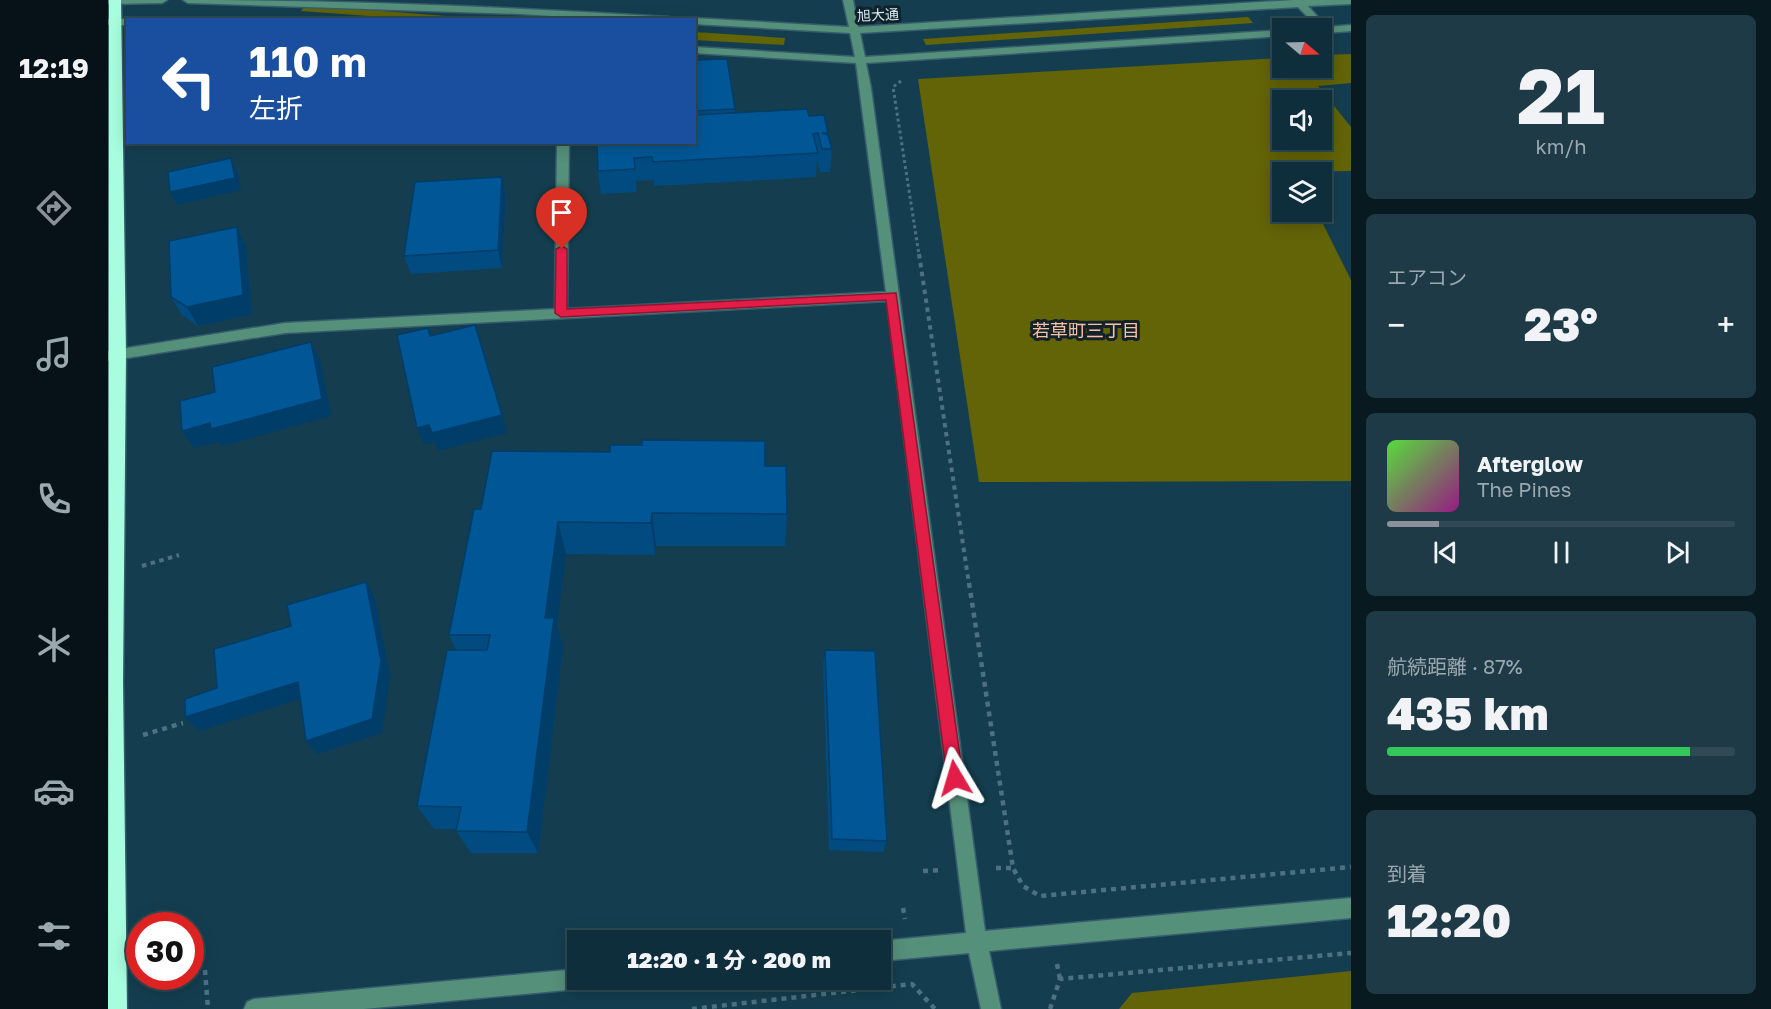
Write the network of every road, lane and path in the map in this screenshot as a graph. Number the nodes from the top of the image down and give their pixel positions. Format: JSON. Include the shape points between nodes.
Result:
{"nodes":[{"id":1,"x":162,"y":0,"type":"edge"},
{"id":2,"x":188,"y":0,"type":"edge"},
{"id":3,"x":849,"y":0,"type":"edge"},
{"id":4,"x":113,"y":1,"type":"edge"},
{"id":5,"x":1351,"y":1,"type":"edge"},
{"id":6,"x":564,"y":2,"type":"dead end"},
{"id":7,"x":1300,"y":2,"type":"edge"},
{"id":8,"x":563,"y":16,"type":"edge"},
{"id":9,"x":616,"y":18,"type":"edge"},
{"id":10,"x":1313,"y":18,"type":"edge"},
{"id":11,"x":696,"y":21,"type":"edge"},
{"id":12,"x":117,"y":22,"type":"edge"},
{"id":13,"x":1351,"y":28,"type":"edge"},
{"id":14,"x":1332,"y":29,"type":"edge"},
{"id":15,"x":855,"y":30,"type":"junction"},
{"id":16,"x":1272,"y":34,"type":"edge"},
{"id":17,"x":696,"y":50,"type":"edge"},
{"id":18,"x":861,"y":60,"type":"junction"},
{"id":19,"x":906,"y":75,"type":"dead end"},
{"id":20,"x":563,"y":144,"type":"edge"},
{"id":21,"x":113,"y":168,"type":"edge"},
{"id":22,"x":892,"y":296,"type":"junction"},
{"id":23,"x":561,"y":313,"type":"junction"},
{"id":24,"x":113,"y":356,"type":"edge"},
{"id":25,"x":111,"y":626,"type":"edge"},
{"id":26,"x":111,"y":683,"type":"edge"},
{"id":27,"x":1351,"y":867,"type":"edge"},
{"id":28,"x":1351,"y":908,"type":"edge"},
{"id":29,"x":977,"y":942,"type":"junction"},
{"id":30,"x":891,"y":950,"type":"edge"},
{"id":31,"x":1351,"y":952,"type":"edge"},
{"id":32,"x":205,"y":970,"type":"dead end"},
{"id":33,"x":567,"y":980,"type":"edge"},
{"id":34,"x":115,"y":1009,"type":"edge"},
{"id":35,"x":208,"y":1009,"type":"edge"},
{"id":36,"x":254,"y":1009,"type":"edge"},
{"id":37,"x":692,"y":1009,"type":"edge"},
{"id":38,"x":936,"y":1009,"type":"edge"},
{"id":39,"x":990,"y":1009,"type":"edge"},
{"id":40,"x":1050,"y":1009,"type":"edge"}],
"edges":[{"from":1,"to":4,"type":"street"},
{"from":2,"to":8,"type":"street"},
{"from":3,"to":15,"type":"street"},
{"from":4,"to":12,"type":"highway"},
{"from":5,"to":7,"type":"street","name":"旭大通"},
{"from":6,"to":8,"type":"street"},
{"from":7,"to":10,"type":"street"},
{"from":7,"to":15,"type":"street","name":"旭大通"},
{"from":8,"to":9,"type":"street"},
{"from":11,"to":15,"type":"street","name":"旭大通"},
{"from":12,"to":21,"type":"highway"},
{"from":13,"to":14,"type":"street"},
{"from":15,"to":18,"type":"street"},
{"from":16,"to":18,"type":"street"},
{"from":17,"to":18,"type":"street"},
{"from":18,"to":22,"type":"street"},
{"from":19,"to":27,"type":"path","via":[[893,87],[1013,868],[1023,886],[1040,896]]},
{"from":20,"to":23,"type":"street"},
{"from":21,"to":24,"type":"highway"},
{"from":22,"to":23,"type":"street"},
{"from":22,"to":29,"type":"street"},
{"from":23,"to":24,"type":"street","via":[[285,328]]},
{"from":24,"to":25,"type":"highway"},
{"from":25,"to":26,"type":"highway"},
{"from":26,"to":34,"type":"highway"},
{"from":28,"to":29,"type":"street"},
{"from":29,"to":30,"type":"street"},
{"from":29,"to":39,"type":"street"},
{"from":31,"to":40,"type":"path","via":[[1060,979]]},
{"from":32,"to":35,"type":"path"},
{"from":33,"to":36,"type":"street"},
{"from":37,"to":38,"type":"path","via":[[912,984]]}]}
